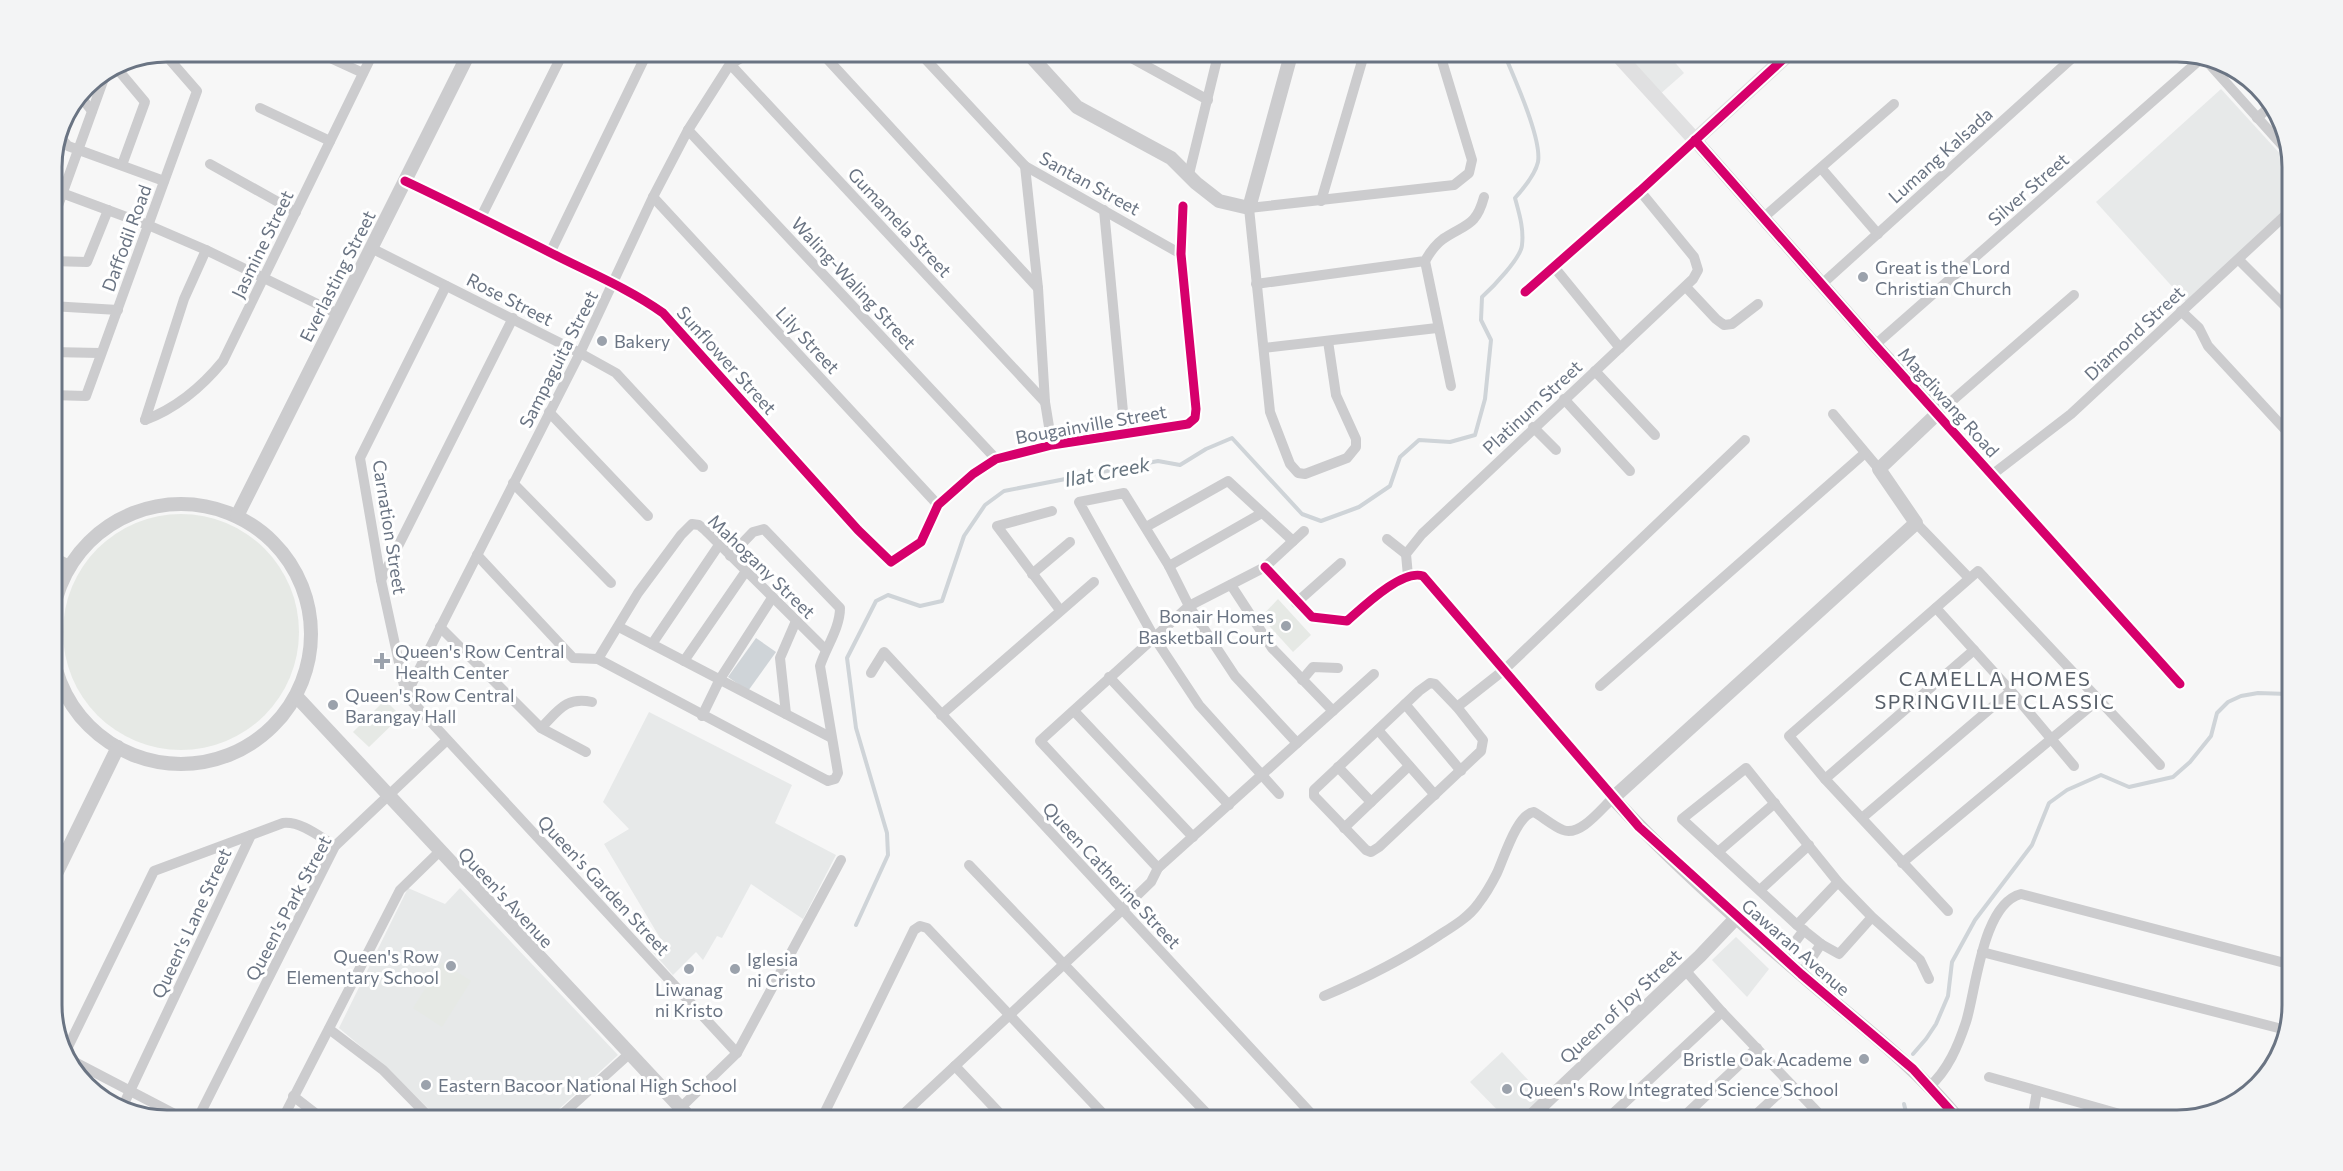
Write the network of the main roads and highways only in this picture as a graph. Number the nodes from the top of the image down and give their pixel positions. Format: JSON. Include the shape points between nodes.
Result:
{"nodes":[{"id":1,"x":1624,"y":62,"type":"edge"},
{"id":2,"x":1780,"y":62,"type":"edge"}],
"edges":[{"from":1,"to":2,"type":"main road","name":"Magdiwang Road","via":[[1695,140]]}]}
